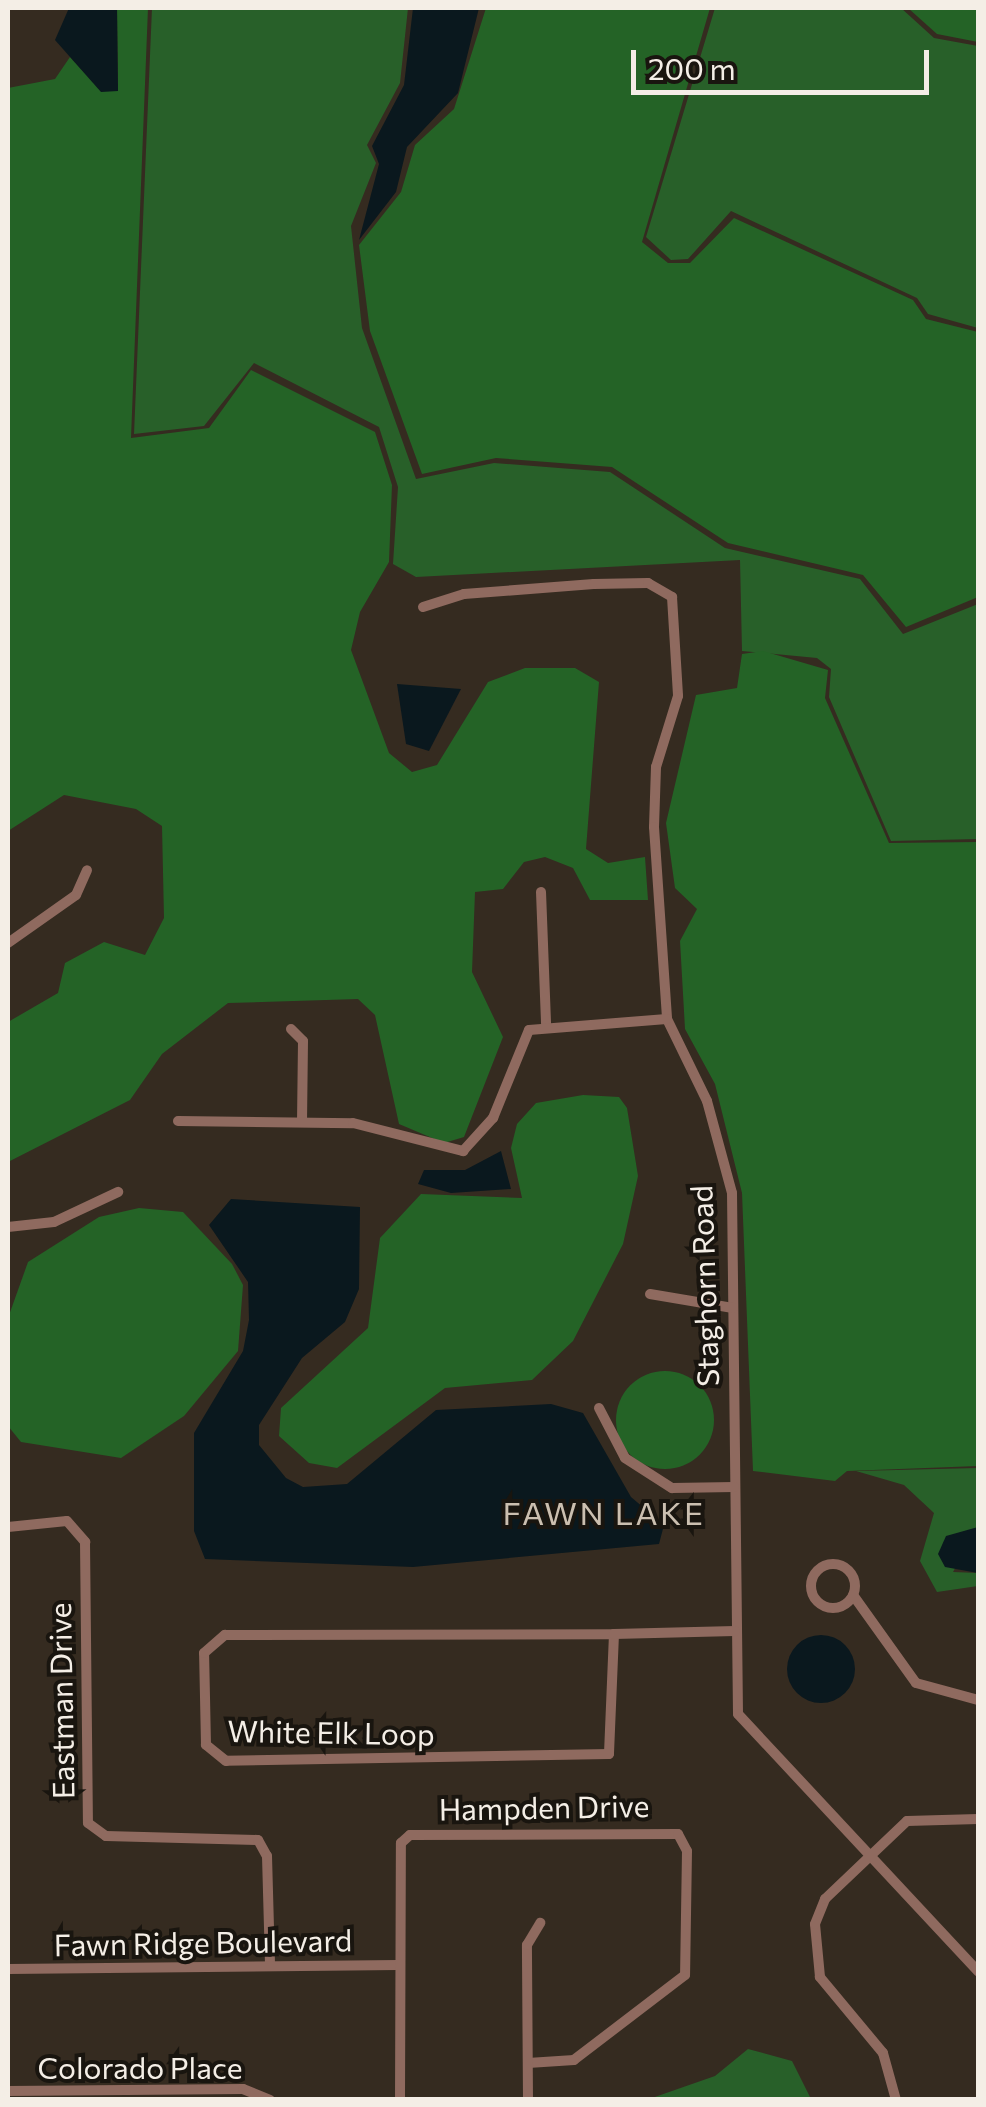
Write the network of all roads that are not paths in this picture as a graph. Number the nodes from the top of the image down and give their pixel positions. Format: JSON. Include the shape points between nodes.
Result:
{"nodes":[{"id":1,"x":423,"y":607,"type":"dead end"},
{"id":2,"x":87,"y":870,"type":"dead end"},
{"id":3,"x":541,"y":892,"type":"dead end"},
{"id":4,"x":8,"y":943,"type":"edge"},
{"id":5,"x":667,"y":1019,"type":"junction"},
{"id":6,"x":546,"y":1026,"type":"junction"},
{"id":7,"x":291,"y":1029,"type":"dead end"},
{"id":8,"x":178,"y":1121,"type":"dead end"},
{"id":9,"x":302,"y":1122,"type":"junction"},
{"id":10,"x":118,"y":1192,"type":"dead end"},
{"id":11,"x":8,"y":1226,"type":"edge"},
{"id":12,"x":650,"y":1294,"type":"dead end"},
{"id":13,"x":733,"y":1308,"type":"junction"},
{"id":14,"x":599,"y":1408,"type":"dead end"},
{"id":15,"x":734,"y":1487,"type":"junction"},
{"id":16,"x":8,"y":1527,"type":"edge"},
{"id":17,"x":853,"y":1595,"type":"junction"},
{"id":18,"x":736,"y":1632,"type":"junction"},
{"id":19,"x":614,"y":1634,"type":"junction"},
{"id":20,"x":978,"y":1700,"type":"edge"},
{"id":21,"x":978,"y":1819,"type":"edge"},
{"id":22,"x":867,"y":1855,"type":"junction"},
{"id":23,"x":540,"y":1923,"type":"dead end"},
{"id":24,"x":398,"y":1965,"type":"junction"},
{"id":25,"x":270,"y":1966,"type":"junction"},
{"id":26,"x":8,"y":1970,"type":"edge"},
{"id":27,"x":978,"y":1971,"type":"edge"},
{"id":28,"x":528,"y":2063,"type":"junction"},
{"id":29,"x":8,"y":2091,"type":"edge"},
{"id":30,"x":270,"y":2100,"type":"edge"},
{"id":31,"x":400,"y":2100,"type":"edge"},
{"id":32,"x":528,"y":2100,"type":"edge"},
{"id":33,"x":896,"y":2100,"type":"edge"}],
"edges":[{"from":1,"to":5,"type":"street","name":"Staghorn Road","via":[[464,594],[594,584],[648,583],[672,598],[678,696],[653,793]]},
{"from":2,"to":4,"type":"street","via":[[76,895]]},
{"from":3,"to":6,"type":"street"},
{"from":5,"to":6,"type":"street"},
{"from":5,"to":13,"type":"street","name":"Staghorn Road","via":[[707,1101],[732,1194]]},
{"from":6,"to":9,"type":"street","via":[[514,1048],[493,1118],[464,1151],[353,1123]]},
{"from":7,"to":9,"type":"street","via":[[302,1041]]},
{"from":8,"to":9,"type":"street"},
{"from":10,"to":11,"type":"street","via":[[54,1222]]},
{"from":12,"to":13,"type":"street"},
{"from":13,"to":15,"type":"street","name":"Staghorn Road"},
{"from":14,"to":15,"type":"street","via":[[626,1458],[658,1480]]},
{"from":15,"to":18,"type":"street","name":"Staghorn Road"},
{"from":16,"to":25,"type":"street","name":"Eastman Drive","via":[[67,1521],[84,1542],[88,1822],[106,1836],[258,1840],[268,1856]]},
{"from":17,"to":17,"type":"street","via":[[852,1574],[840,1565],[826,1564],[811,1580],[812,1595],[829,1608]]},
{"from":17,"to":20,"type":"street","via":[[916,1683]]},
{"from":18,"to":19,"type":"street","name":"White Elk Loop"},
{"from":18,"to":22,"type":"street","name":"Staghorn Road","via":[[740,1720]]},
{"from":19,"to":19,"type":"street","name":"White Elk Loop","via":[[225,1635],[204,1653],[206,1744],[226,1761],[609,1754]]},
{"from":21,"to":22,"type":"street","via":[[906,1822]]},
{"from":22,"to":27,"type":"street","name":"Staghorn Road"},
{"from":22,"to":33,"type":"street","via":[[826,1899],[813,1951],[836,2000],[882,2053]]},
{"from":23,"to":28,"type":"street","via":[[527,1945]]},
{"from":24,"to":25,"type":"street","name":"Fawn Ridge Boulevard"},
{"from":24,"to":28,"type":"street","name":"Hampden Drive","via":[[397,1854],[410,1835],[678,1834],[687,1851],[685,1975],[574,2060]]},
{"from":24,"to":31,"type":"street","name":"Hampden Drive"},
{"from":25,"to":26,"type":"street","name":"Fawn Ridge Boulevard"},
{"from":28,"to":32,"type":"street"},
{"from":29,"to":30,"type":"street","name":"Colorado Place","via":[[243,2089]]}]}
